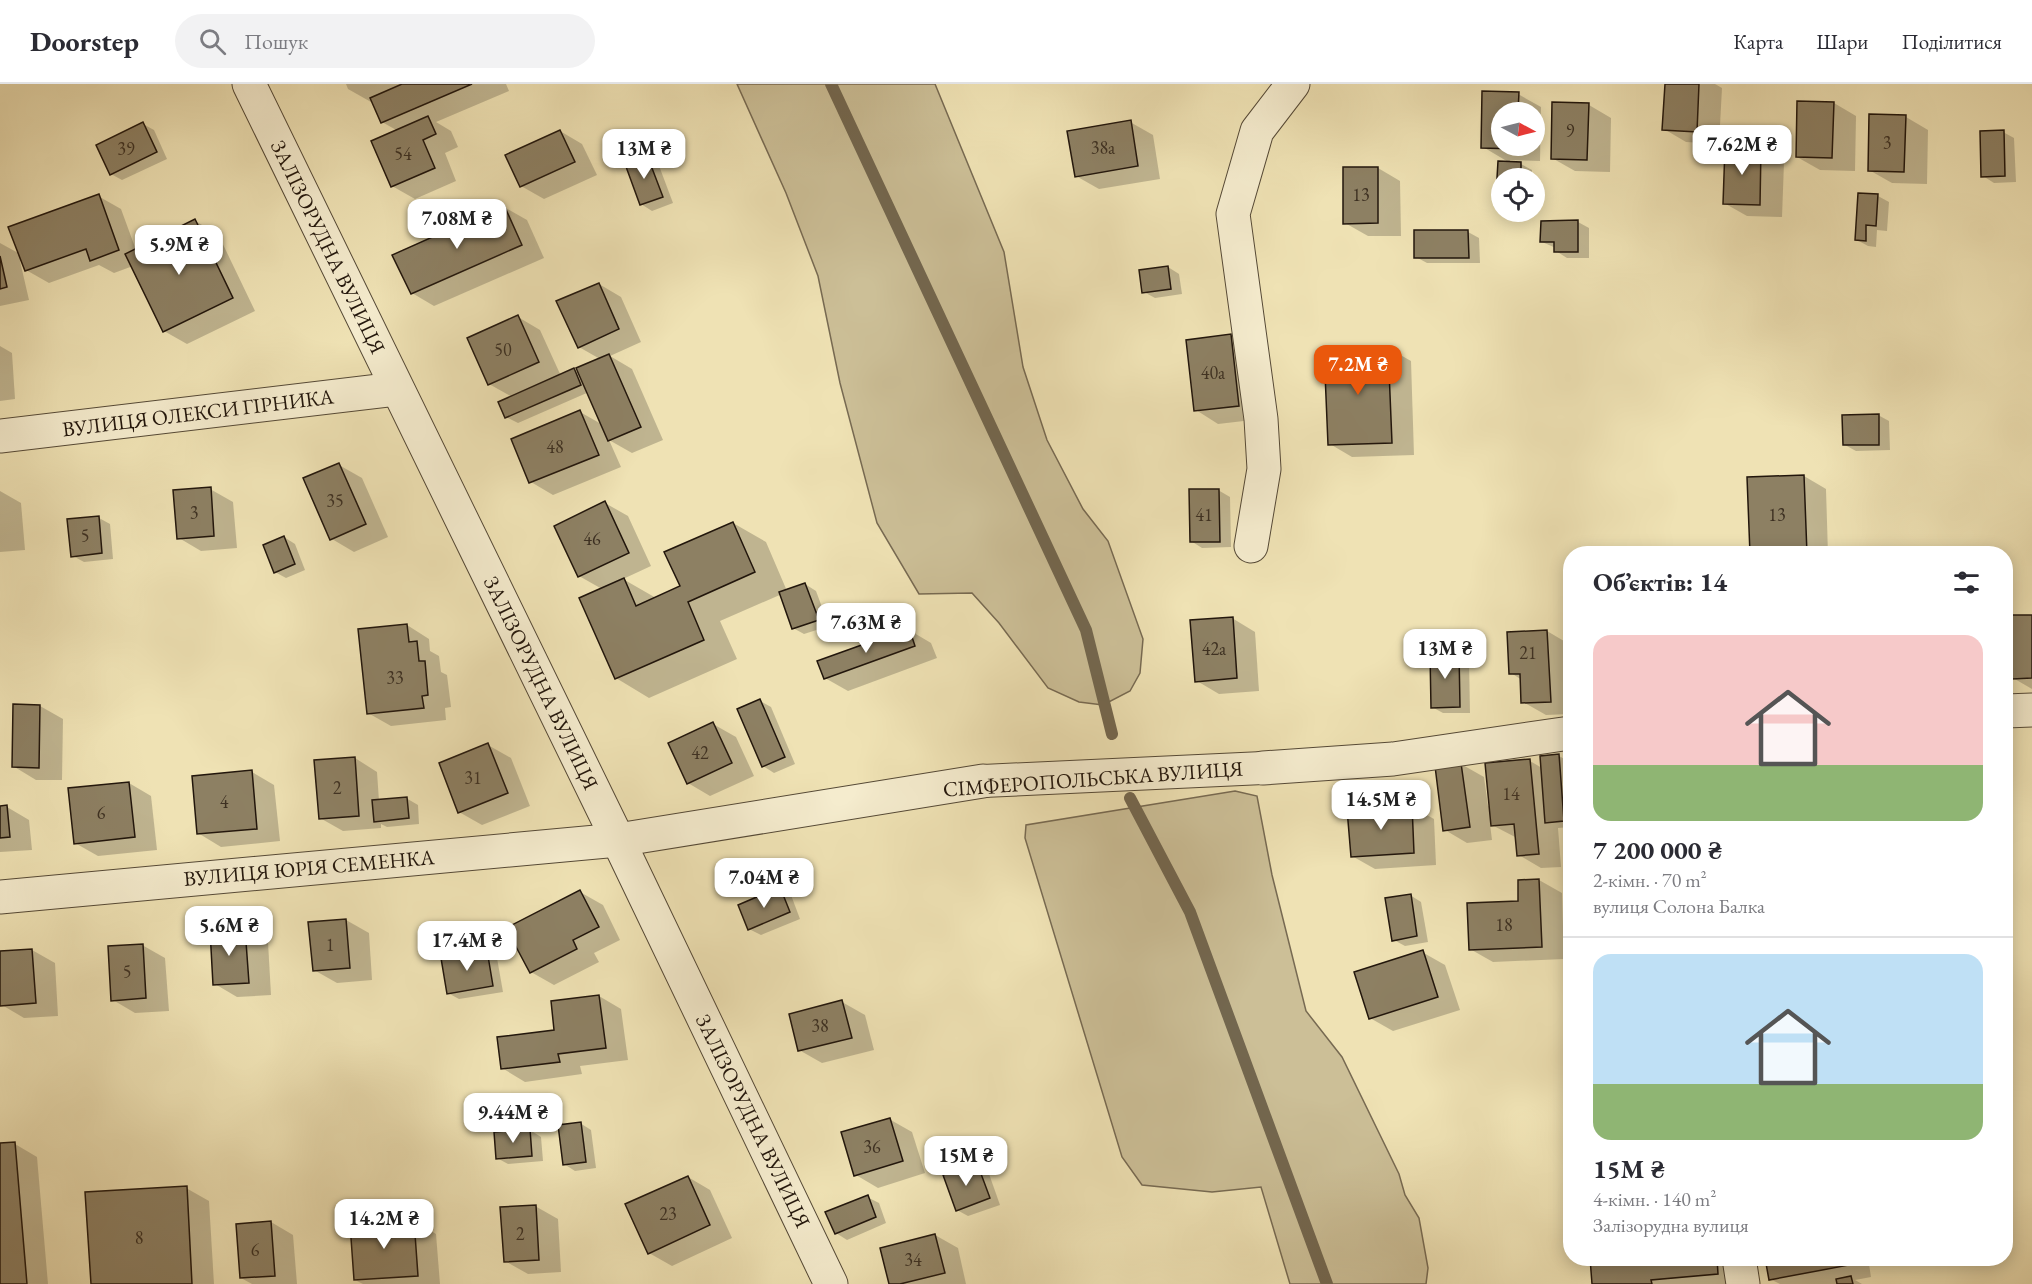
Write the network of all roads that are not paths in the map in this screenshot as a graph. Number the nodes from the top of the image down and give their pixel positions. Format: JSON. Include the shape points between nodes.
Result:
{"nodes":[{"id":1,"x":249,"y":84,"type":"edge"},
{"id":2,"x":1293,"y":84,"type":"edge"},
{"id":3,"x":396,"y":389,"type":"junction"},
{"id":4,"x":0,"y":436,"type":"edge"},
{"id":5,"x":1251,"y":546,"type":"dead end"},
{"id":6,"x":2032,"y":710,"type":"edge"},
{"id":7,"x":2013,"y":711,"type":"edge"},
{"id":8,"x":1563,"y":734,"type":"edge"},
{"id":9,"x":1263,"y":768,"type":"joint"},
{"id":10,"x":983,"y":781,"type":"joint"},
{"id":11,"x":618,"y":840,"type":"junction"},
{"id":12,"x":0,"y":897,"type":"edge"},
{"id":13,"x":1740,"y":1266,"type":"edge"},
{"id":14,"x":831,"y":1284,"type":"edge"},
{"id":15,"x":1743,"y":1284,"type":"edge"}],
"edges":[{"from":1,"to":3,"type":"street","name":"ЗАЛІЗОРУДНА ВУЛИЦЯ"},
{"from":2,"to":5,"type":"street","via":[[1257,131],[1233,214],[1261,419],[1264,469]]},
{"from":3,"to":4,"type":"street","name":"ВУЛИЦЯ ОЛЕКСИ ГІРНИКА"},
{"from":3,"to":11,"type":"street","name":"ЗАЛІЗОРУДНА ВУЛИЦЯ"},
{"from":6,"to":7,"type":"street"},
{"from":8,"to":9,"type":"street","name":"СІМФЕРОПОЛЬСЬКА ВУЛИЦЯ","via":[[1393,759]]},
{"from":9,"to":10,"type":"street","name":"СІМФЕРОПОЛЬСЬКА ВУЛИЦЯ"},
{"from":10,"to":11,"type":"street","name":"СІМФЕРОПОЛЬСЬКА ВУЛИЦЯ"},
{"from":11,"to":12,"type":"street","name":"ВУЛИЦЯ ЮРІЯ СЕМЕНКА"},
{"from":11,"to":14,"type":"street","name":"ЗАЛІЗОРУДНА ВУЛИЦЯ"},
{"from":13,"to":15,"type":"street"}]}
